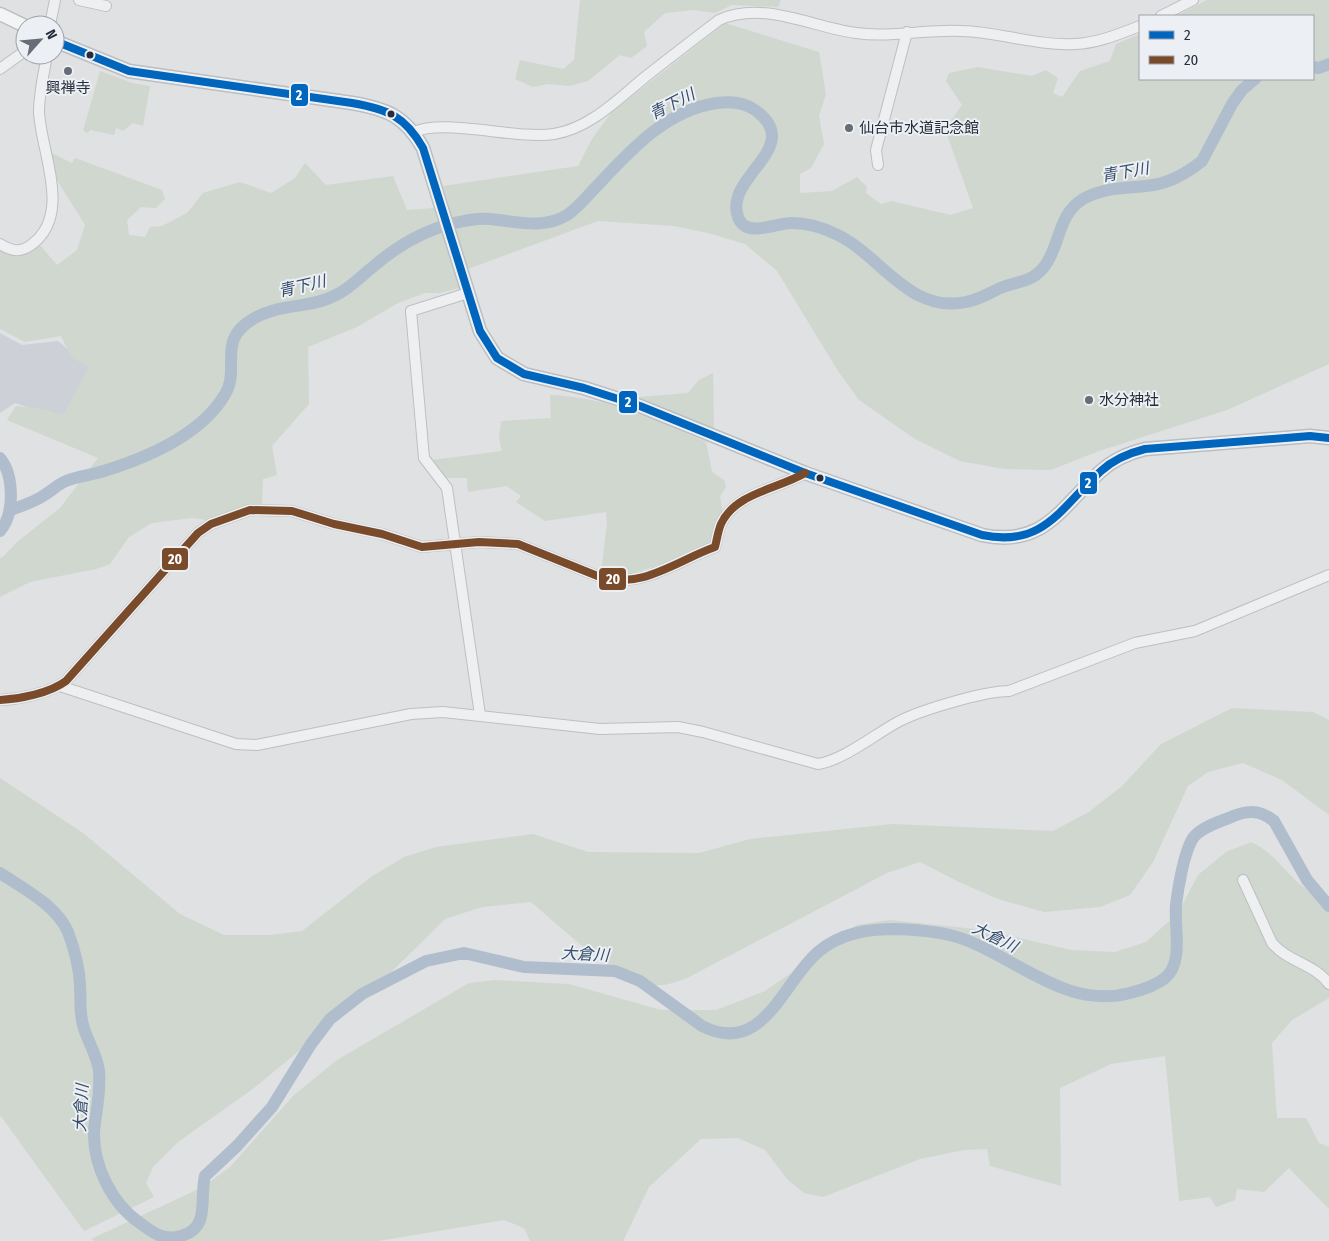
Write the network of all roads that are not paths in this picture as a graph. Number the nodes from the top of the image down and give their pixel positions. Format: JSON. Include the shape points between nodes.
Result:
{"nodes":[{"id":1,"x":55,"y":0,"type":"edge"},
{"id":2,"x":79,"y":0,"type":"edge"},
{"id":3,"x":1193,"y":0,"type":"edge"},
{"id":4,"x":106,"y":6,"type":"dead end"},
{"id":5,"x":0,"y":14,"type":"edge"},
{"id":6,"x":52,"y":15,"type":"edge"},
{"id":7,"x":1163,"y":15,"type":"edge"},
{"id":8,"x":15,"y":21,"type":"edge"},
{"id":9,"x":1139,"y":26,"type":"edge"},
{"id":10,"x":908,"y":32,"type":"junction"},
{"id":11,"x":65,"y":45,"type":"edge"},
{"id":12,"x":15,"y":58,"type":"edge"},
{"id":13,"x":46,"y":65,"type":"edge"},
{"id":14,"x":0,"y":69,"type":"edge"},
{"id":15,"x":414,"y":132,"type":"junction"},
{"id":16,"x":878,"y":165,"type":"dead end"},
{"id":17,"x":0,"y":244,"type":"edge"},
{"id":18,"x":468,"y":293,"type":"junction"},
{"id":19,"x":1329,"y":438,"type":"edge"},
{"id":20,"x":805,"y":473,"type":"junction"},
{"id":21,"x":454,"y":545,"type":"junction"},
{"id":22,"x":1329,"y":575,"type":"edge"},
{"id":23,"x":60,"y":686,"type":"junction"},
{"id":24,"x":0,"y":700,"type":"edge"},
{"id":25,"x":480,"y":715,"type":"junction"},
{"id":26,"x":1243,"y":880,"type":"dead end"},
{"id":27,"x":1329,"y":984,"type":"edge"}],
"edges":[{"from":1,"to":6,"type":"street"},
{"from":2,"to":4,"type":"street"},
{"from":3,"to":7,"type":"street"},
{"from":5,"to":8,"type":"main road"},
{"from":9,"to":10,"type":"street","via":[[1102,40],[1073,44],[963,31]]},
{"from":10,"to":15,"type":"street","via":[[860,34],[752,11],[731,14],[693,39],[596,116],[569,130],[530,135],[431,127]]},
{"from":10,"to":16,"type":"street","via":[[876,150]]},
{"from":11,"to":15,"type":"main road","via":[[129,71],[372,106],[388,111]]},
{"from":12,"to":14,"type":"street"},
{"from":13,"to":17,"type":"street","via":[[39,110],[51,186],[51,216],[42,235],[27,248],[18,251]]},
{"from":15,"to":18,"type":"main road","via":[[436,185]]},
{"from":18,"to":20,"type":"main road","via":[[487,345],[512,369],[640,406]]},
{"from":18,"to":21,"type":"street","via":[[411,311],[424,458],[447,488]]},
{"from":19,"to":20,"type":"main road","via":[[1310,436],[1136,451],[1100,472],[1043,527],[1028,535],[1009,538],[974,533]]},
{"from":20,"to":21,"type":"street","via":[[740,503],[728,512],[720,525],[715,547],[654,574],[634,579],[613,581],[518,544],[498,541]]},
{"from":21,"to":23,"type":"street","via":[[422,547],[292,511],[250,510],[232,515],[211,524],[186,544]]},
{"from":21,"to":25,"type":"street"},
{"from":22,"to":25,"type":"street","via":[[1195,631],[1135,643],[1008,691],[992,691],[906,718],[827,762],[810,762],[678,727],[600,729]]},
{"from":23,"to":24,"type":"street"},
{"from":23,"to":25,"type":"street","via":[[183,728],[248,745],[411,714]]},
{"from":26,"to":27,"type":"street","via":[[1272,943],[1279,951],[1321,972]]}]}
